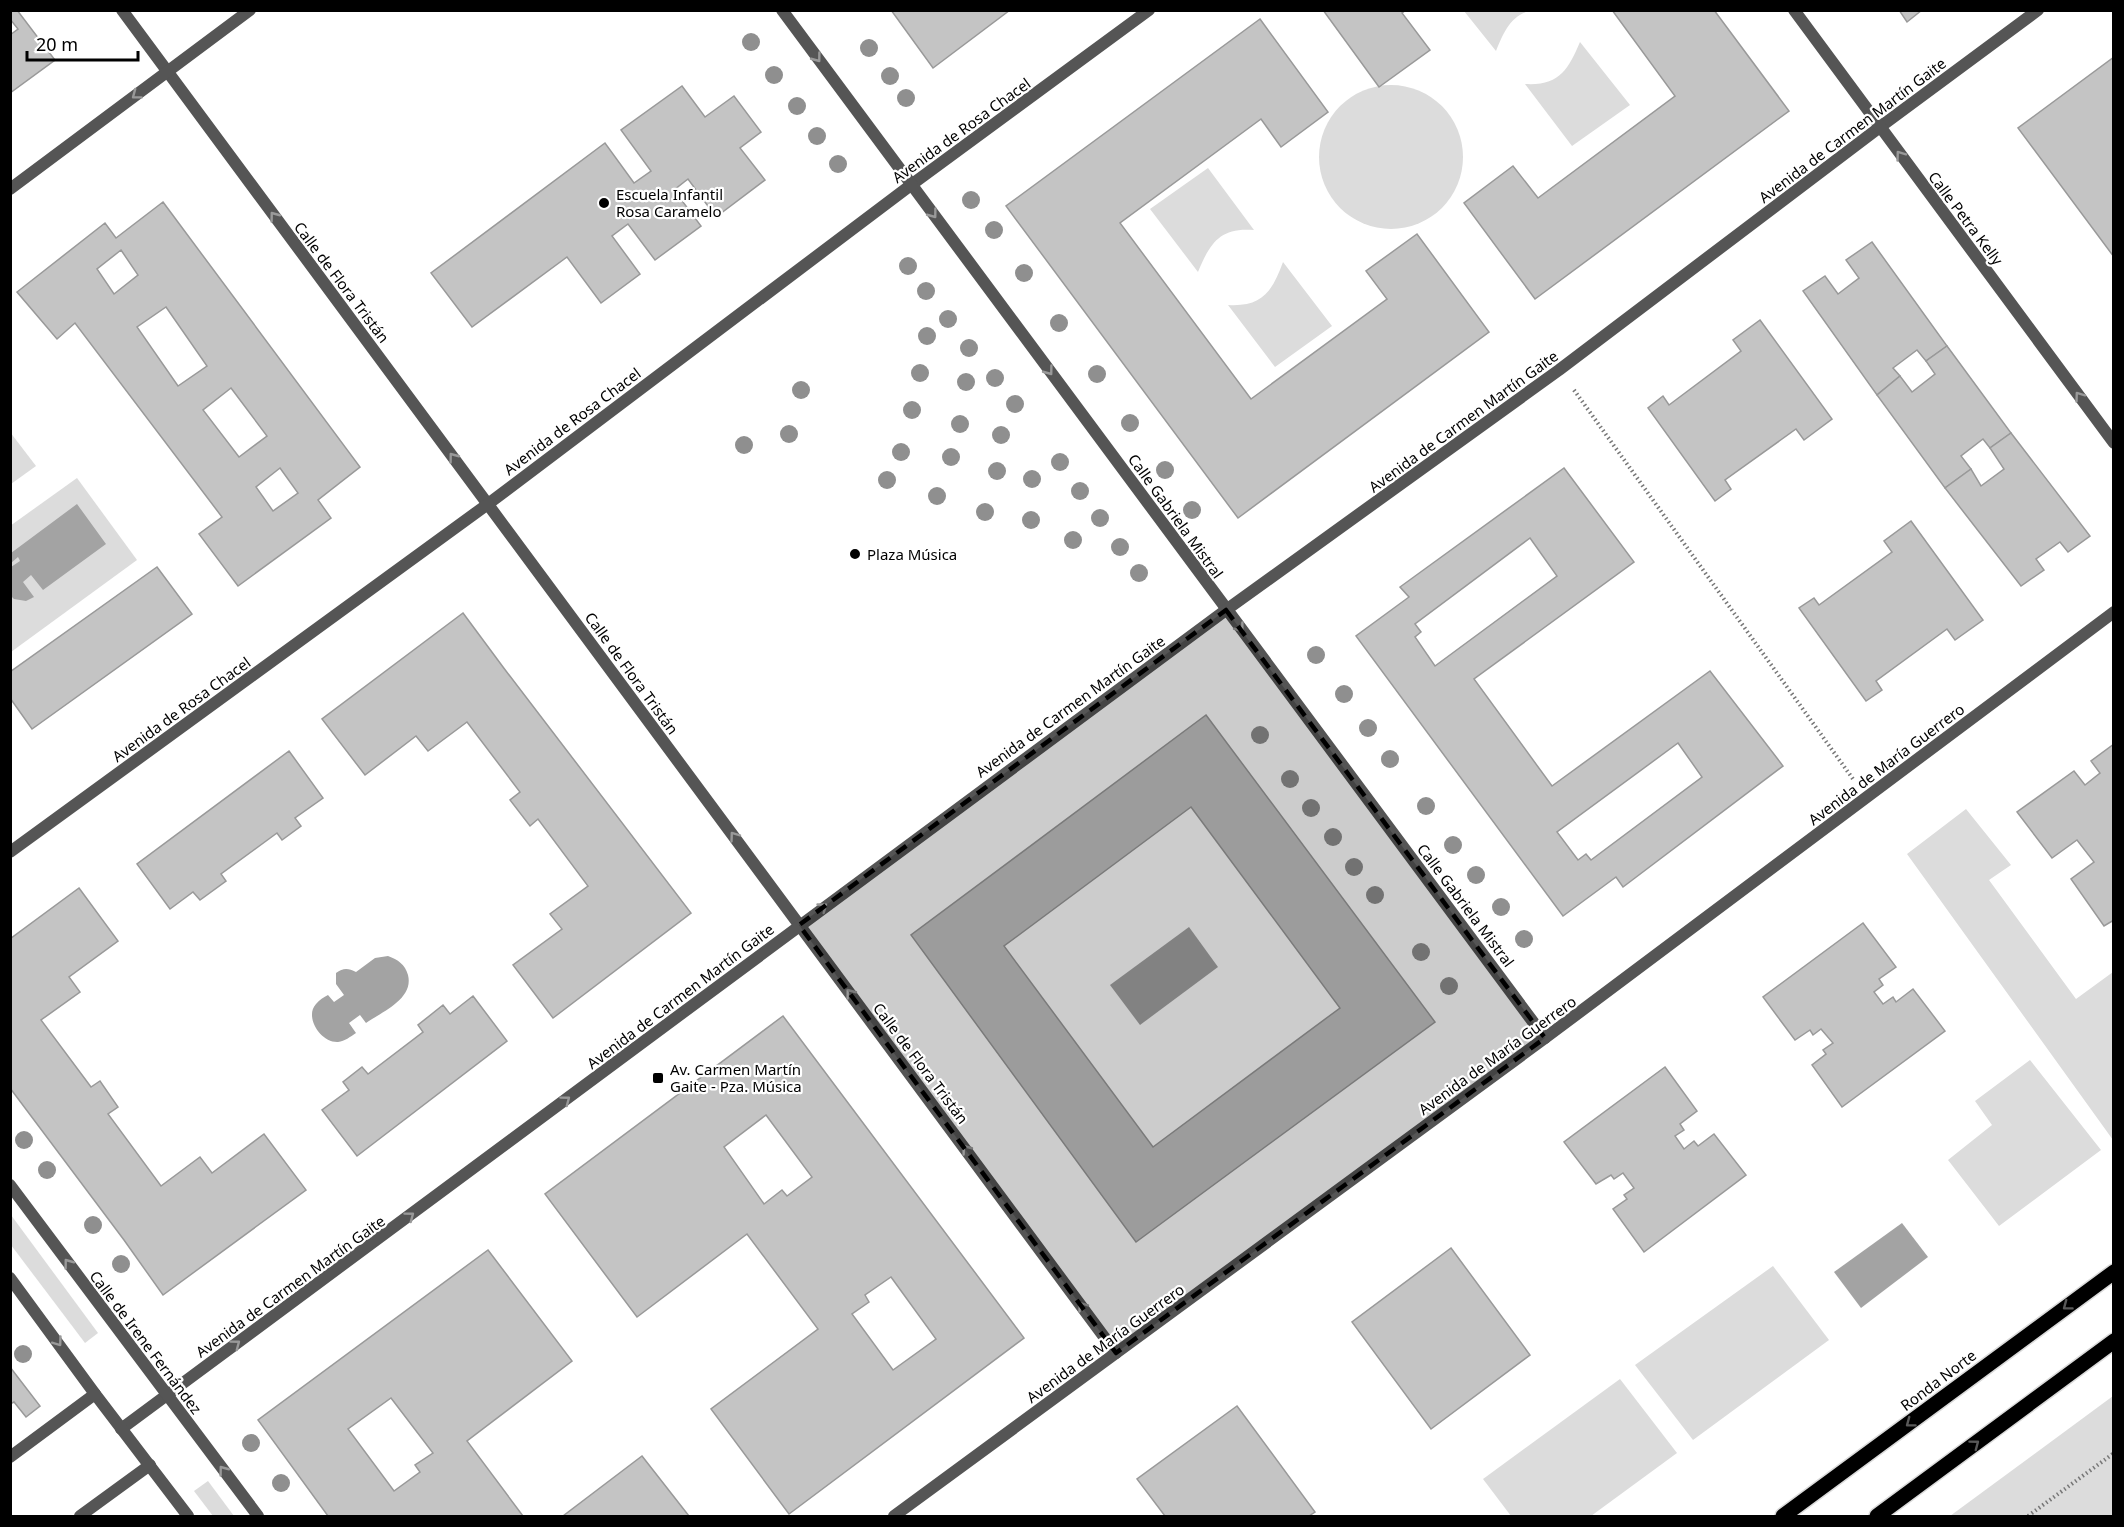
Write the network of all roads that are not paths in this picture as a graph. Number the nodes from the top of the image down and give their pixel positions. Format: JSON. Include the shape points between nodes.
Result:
{"nodes":[{"id":1,"x":122,"y":10,"type":"edge"},
{"id":2,"x":250,"y":10,"type":"edge"},
{"id":3,"x":782,"y":10,"type":"edge"},
{"id":4,"x":1149,"y":10,"type":"edge"},
{"id":5,"x":1794,"y":10,"type":"edge"},
{"id":6,"x":2038,"y":10,"type":"edge"},
{"id":7,"x":167,"y":72,"type":"junction"},
{"id":8,"x":1880,"y":127,"type":"junction"},
{"id":9,"x":911,"y":185,"type":"junction"},
{"id":10,"x":10,"y":189,"type":"edge"},
{"id":11,"x":2114,"y":443,"type":"edge"},
{"id":12,"x":488,"y":504,"type":"junction"},
{"id":13,"x":1226,"y":610,"type":"junction"},
{"id":14,"x":2114,"y":612,"type":"edge"},
{"id":15,"x":10,"y":852,"type":"edge"},
{"id":16,"x":799,"y":925,"type":"junction"},
{"id":17,"x":1545,"y":1038,"type":"junction"},
{"id":18,"x":10,"y":1185,"type":"edge"},
{"id":19,"x":2114,"y":1272,"type":"edge"},
{"id":20,"x":10,"y":1278,"type":"edge"},
{"id":21,"x":2114,"y":1341,"type":"edge"},
{"id":22,"x":1116,"y":1353,"type":"junction"},
{"id":23,"x":95,"y":1394,"type":"junction"},
{"id":24,"x":166,"y":1394,"type":"junction"},
{"id":25,"x":121,"y":1429,"type":"junction"},
{"id":26,"x":10,"y":1457,"type":"edge"},
{"id":27,"x":150,"y":1465,"type":"junction"},
{"id":28,"x":80,"y":1516,"type":"edge"},
{"id":29,"x":188,"y":1516,"type":"edge"},
{"id":30,"x":258,"y":1516,"type":"edge"},
{"id":31,"x":894,"y":1516,"type":"edge"},
{"id":32,"x":1783,"y":1516,"type":"edge"},
{"id":33,"x":1877,"y":1516,"type":"edge"}],
"edges":[{"from":1,"to":7,"type":"street","name":"Calle de Flora Tristán"},
{"from":2,"to":7,"type":"street"},
{"from":3,"to":9,"type":"street","name":"Calle Gabriela Mistral","one_way":true},
{"from":4,"to":9,"type":"street","name":"Avenida de Rosa Chacel"},
{"from":5,"to":8,"type":"street","name":"Calle Petra Kelly"},
{"from":6,"to":8,"type":"street","name":"Avenida de Carmen Martín Gaite"},
{"from":7,"to":10,"type":"street","one_way":true},
{"from":12,"to":7,"type":"street","name":"Calle de Flora Tristán","one_way":true},
{"from":11,"to":8,"type":"street","name":"Calle Petra Kelly","one_way":true},
{"from":8,"to":13,"type":"street","name":"Avenida de Carmen Martín Gaite","via":[[1560,370]]},
{"from":9,"to":12,"type":"street","name":"Avenida de Rosa Chacel"},
{"from":9,"to":13,"type":"street","name":"Calle Gabriela Mistral","one_way":true},
{"from":12,"to":15,"type":"street","name":"Avenida de Rosa Chacel"},
{"from":16,"to":12,"type":"street","name":"Calle de Flora Tristán","one_way":true},
{"from":16,"to":13,"type":"street","name":"Avenida de Carmen Martín Gaite","one_way":true},
{"from":13,"to":17,"type":"street","name":"Calle Gabriela Mistral","one_way":true},
{"from":14,"to":17,"type":"street","name":"Avenida de María Guerrero"},
{"from":22,"to":16,"type":"street","name":"Calle de Flora Tristán","one_way":true},
{"from":24,"to":16,"type":"street","name":"Avenida de Carmen Martín Gaite","one_way":true},
{"from":17,"to":22,"type":"street","name":"Avenida de María Guerrero"},
{"from":24,"to":18,"type":"street","name":"Calle de Irene Fernández","one_way":true},
{"from":19,"to":32,"type":"main road","name":"Ronda Norte","one_way":true},
{"from":20,"to":23,"type":"street","one_way":true},
{"from":33,"to":21,"type":"main road","one_way":true},
{"from":22,"to":31,"type":"street","name":"Avenida de María Guerrero"},
{"from":23,"to":25,"type":"street"},
{"from":23,"to":26,"type":"street"},
{"from":24,"to":25,"type":"street","name":"Avenida de Carmen Martín Gaite"},
{"from":30,"to":24,"type":"street","name":"Calle de Irene Fernández","one_way":true},
{"from":25,"to":27,"type":"street"},
{"from":27,"to":28,"type":"street"},
{"from":27,"to":29,"type":"street"}]}
